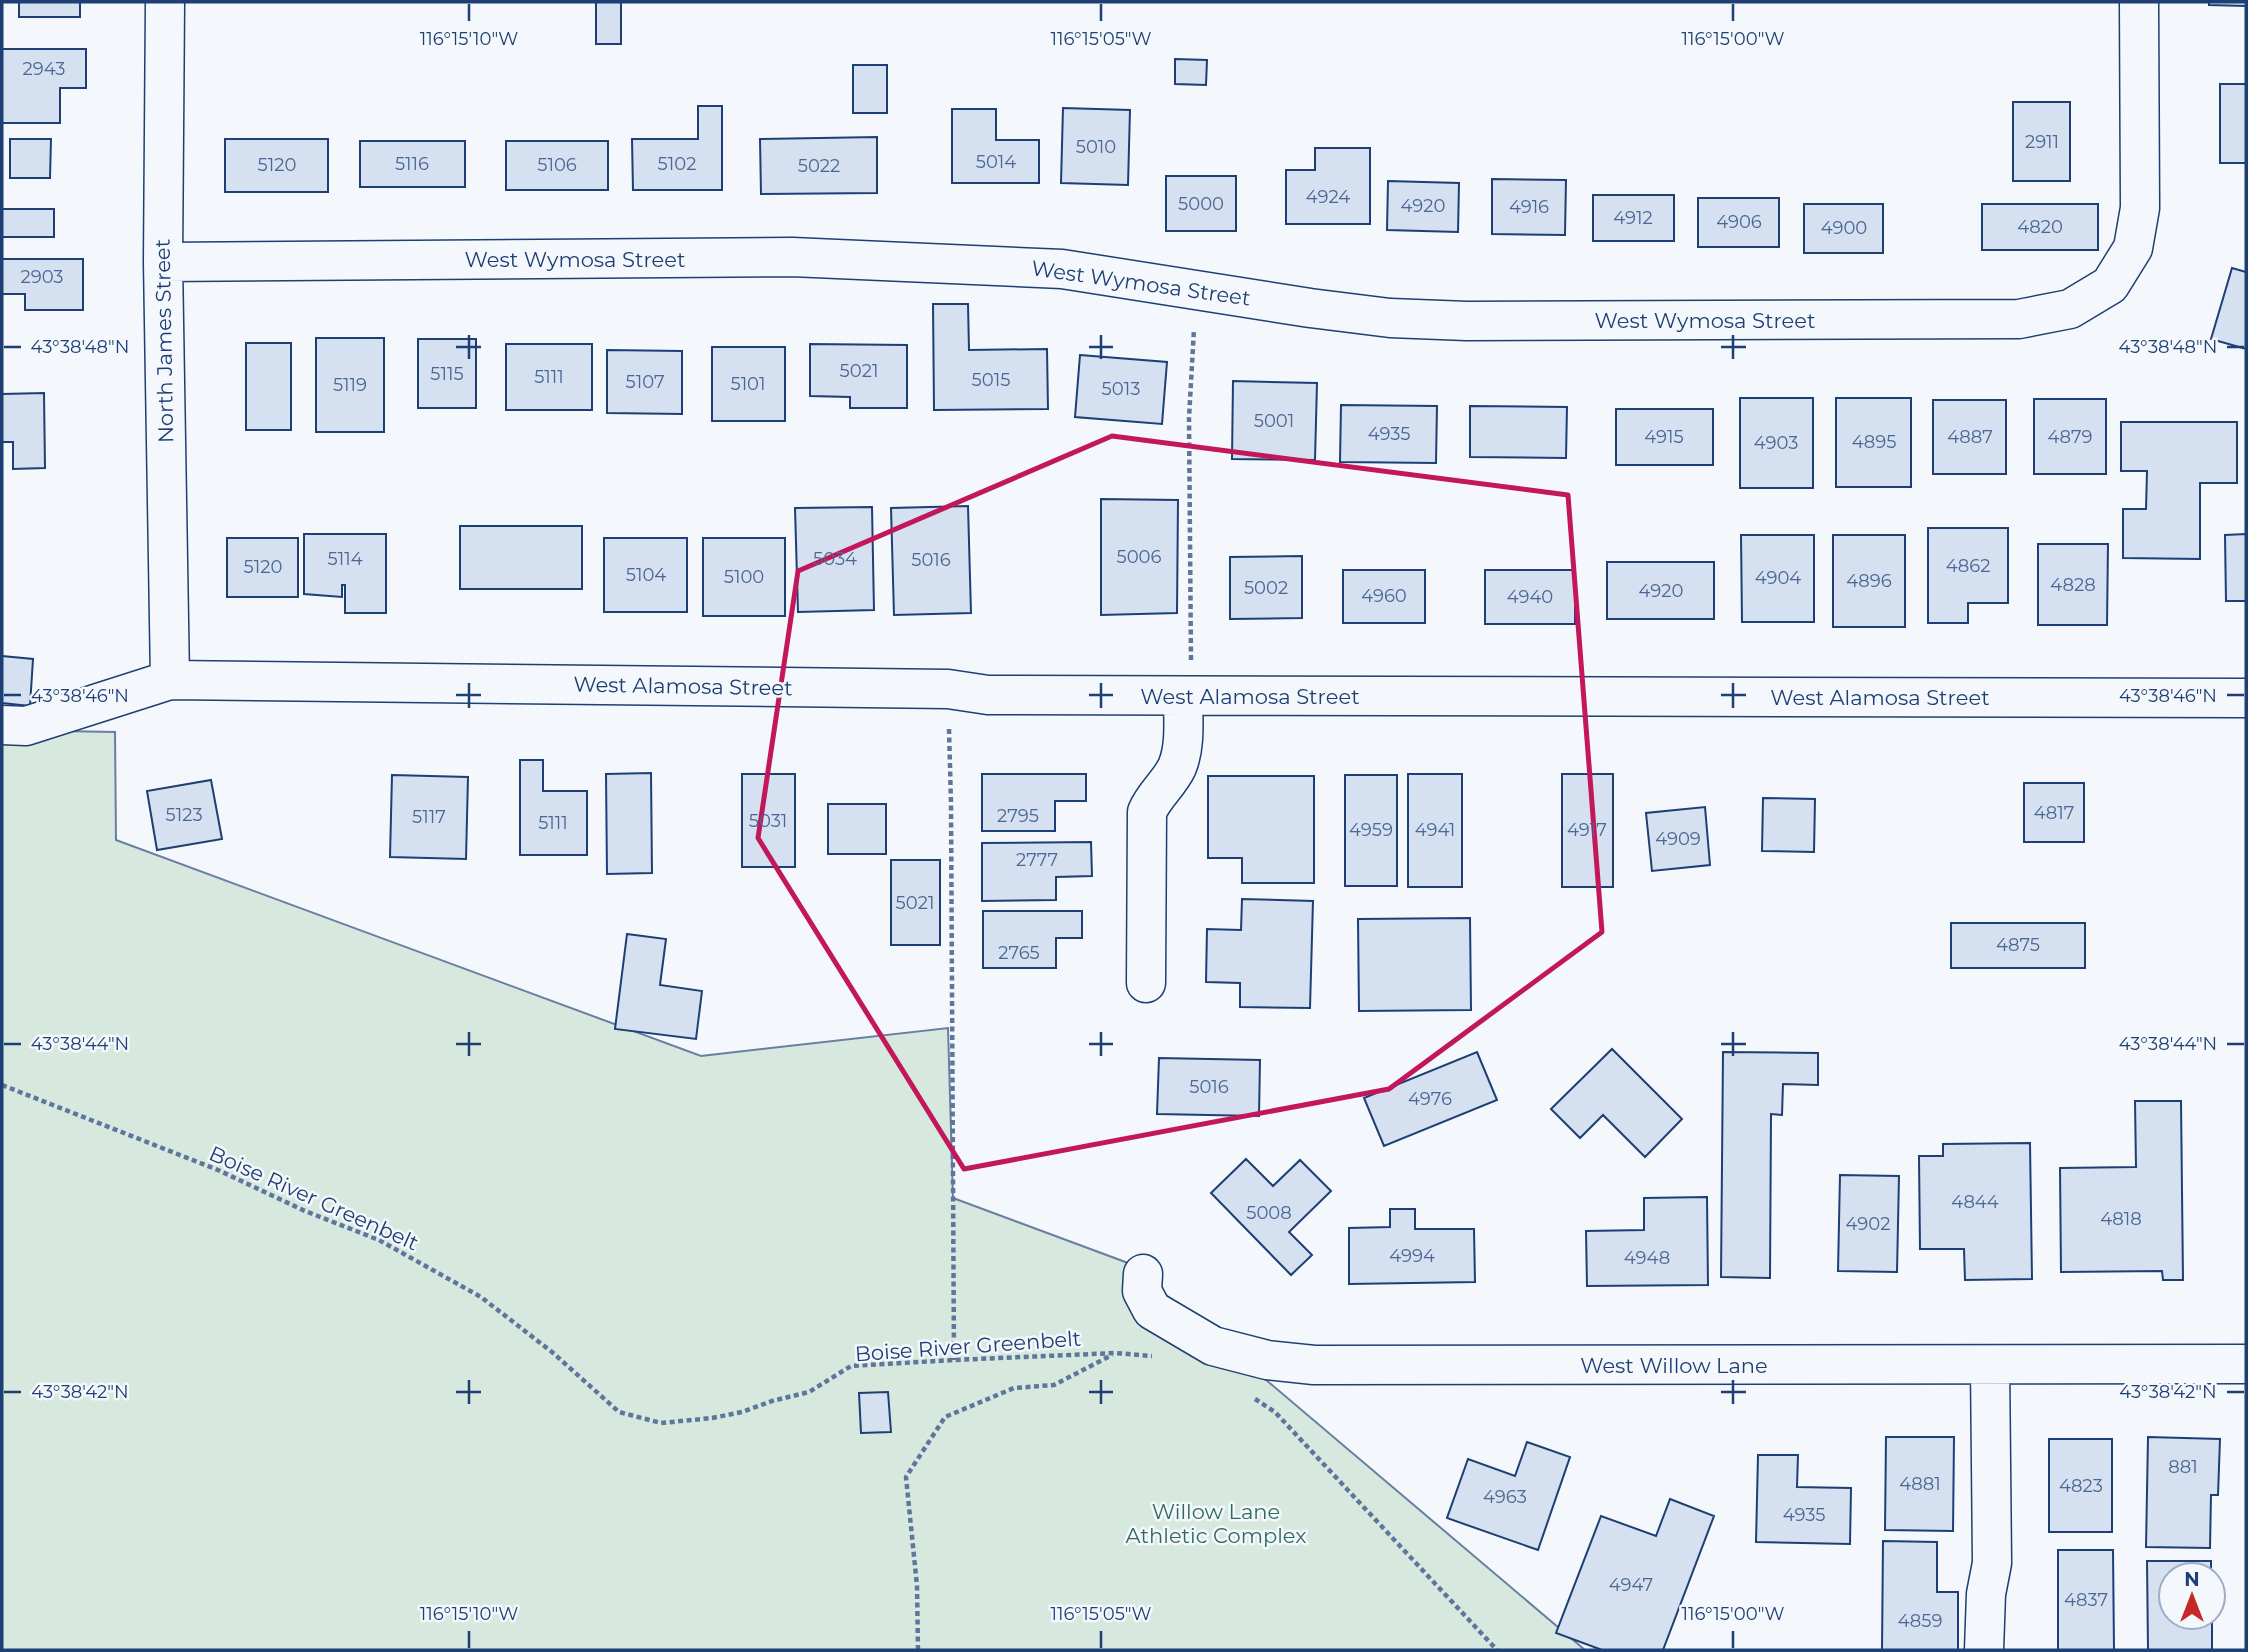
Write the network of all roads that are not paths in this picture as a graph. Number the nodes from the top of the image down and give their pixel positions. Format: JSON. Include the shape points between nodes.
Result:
{"nodes":[{"id":1,"x":164,"y":2,"type":"edge"},
{"id":2,"x":2139,"y":2,"type":"edge"},
{"id":3,"x":163,"y":262,"type":"junction"},
{"id":4,"x":170,"y":681,"type":"junction"},
{"id":5,"x":1187,"y":696,"type":"junction"},
{"id":6,"x":2246,"y":698,"type":"edge"},
{"id":7,"x":2,"y":725,"type":"edge"},
{"id":8,"x":1146,"y":983,"type":"dead end"},
{"id":9,"x":1143,"y":1274,"type":"dead end"},
{"id":10,"x":2246,"y":1364,"type":"edge"},
{"id":11,"x":1990,"y":1365,"type":"junction"},
{"id":12,"x":1984,"y":1650,"type":"edge"}],
"edges":[{"from":1,"to":3,"type":"street","name":"North James Street"},
{"from":2,"to":3,"type":"street","name":"West Wymosa Street","via":[[2140,208],[2133,248],[2110,285],[2070,309],[2019,319],[1390,318],[1062,269],[792,257]]},
{"from":3,"to":4,"type":"street","name":"North James Street"},
{"from":4,"to":5,"type":"street","name":"West Alamosa Street"},
{"from":4,"to":7,"type":"street","name":"West Alamosa Street","via":[[26,726]]},
{"from":5,"to":6,"type":"street","name":"West Alamosa Street"},
{"from":5,"to":8,"type":"street","via":[[1178,765],[1152,798],[1147,812]]},
{"from":9,"to":11,"type":"street","name":"West Willow Lane","via":[[1142,1291],[1152,1310],[1213,1346],[1267,1360],[1314,1365]]},
{"from":10,"to":11,"type":"street","name":"West Willow Lane"},
{"from":11,"to":12,"type":"street","via":[[1992,1563]]}]}
